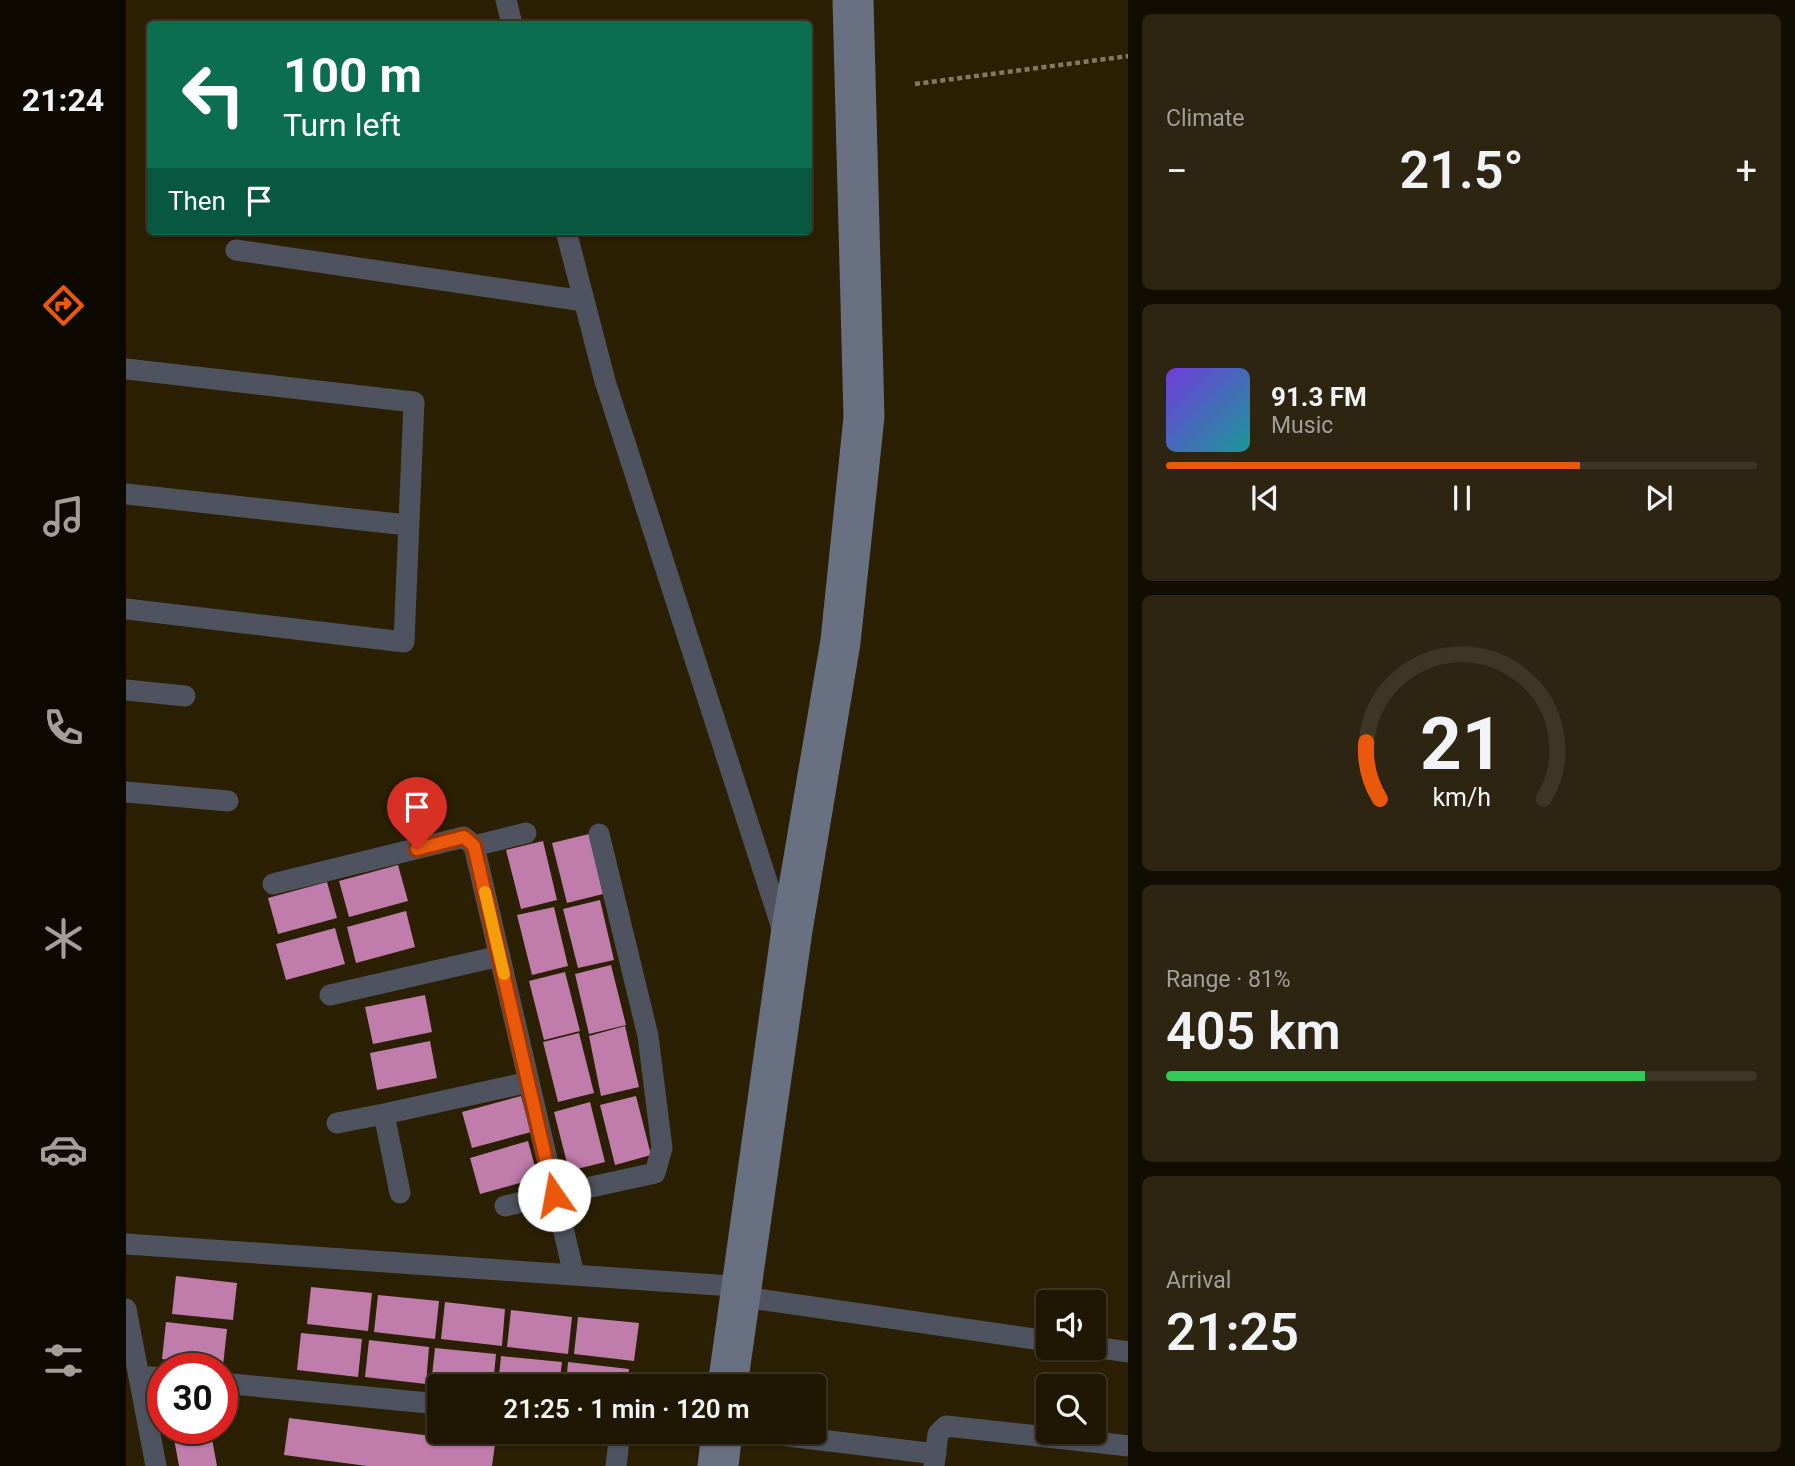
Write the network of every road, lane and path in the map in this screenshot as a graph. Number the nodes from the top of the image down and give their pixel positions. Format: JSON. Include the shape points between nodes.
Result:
{"nodes":[{"id":1,"x":506,"y":0,"type":"edge"},
{"id":2,"x":843,"y":0,"type":"edge"},
{"id":3,"x":863,"y":0,"type":"edge"},
{"id":4,"x":511,"y":21,"type":"edge"},
{"id":5,"x":1128,"y":57,"type":"edge"},
{"id":6,"x":915,"y":84,"type":"dead end"},
{"id":7,"x":567,"y":235,"type":"edge"},
{"id":8,"x":236,"y":250,"type":"dead end"},
{"id":9,"x":584,"y":301,"type":"junction"},
{"id":10,"x":126,"y":369,"type":"edge"},
{"id":11,"x":126,"y":494,"type":"edge"},
{"id":12,"x":407,"y":525,"type":"junction"},
{"id":13,"x":126,"y":609,"type":"edge"},
{"id":14,"x":126,"y":690,"type":"edge"},
{"id":15,"x":185,"y":696,"type":"dead end"},
{"id":16,"x":126,"y":792,"type":"edge"},
{"id":17,"x":228,"y":801,"type":"dead end"},
{"id":18,"x":526,"y":833,"type":"dead end"},
{"id":19,"x":599,"y":834,"type":"dead end"},
{"id":20,"x":474,"y":846,"type":"junction"},
{"id":21,"x":274,"y":884,"type":"dead end"},
{"id":22,"x":782,"y":928,"type":"junction"},
{"id":23,"x":500,"y":956,"type":"junction"},
{"id":24,"x":330,"y":995,"type":"dead end"},
{"id":25,"x":530,"y":1082,"type":"junction"},
{"id":26,"x":384,"y":1114,"type":"junction"},
{"id":27,"x":337,"y":1123,"type":"dead end"},
{"id":28,"x":400,"y":1193,"type":"dead end"},
{"id":29,"x":554,"y":1195,"type":"junction"},
{"id":30,"x":505,"y":1206,"type":"dead end"},
{"id":31,"x":126,"y":1244,"type":"edge"},
{"id":32,"x":574,"y":1275,"type":"junction"},
{"id":33,"x":732,"y":1286,"type":"junction"},
{"id":34,"x":750,"y":1298,"type":"junction"},
{"id":35,"x":126,"y":1309,"type":"edge"},
{"id":36,"x":1036,"y":1339,"type":"edge"},
{"id":37,"x":1106,"y":1349,"type":"edge"},
{"id":38,"x":1128,"y":1352,"type":"edge"},
{"id":39,"x":720,"y":1374,"type":"edge"},
{"id":40,"x":739,"y":1374,"type":"edge"},
{"id":41,"x":141,"y":1376,"type":"junction"},
{"id":42,"x":147,"y":1377,"type":"edge"},
{"id":43,"x":238,"y":1385,"type":"edge"},
{"id":44,"x":427,"y":1403,"type":"edge"},
{"id":45,"x":826,"y":1443,"type":"edge"},
{"id":46,"x":619,"y":1444,"type":"edge"},
{"id":47,"x":711,"y":1444,"type":"edge"},
{"id":48,"x":731,"y":1444,"type":"edge"},
{"id":49,"x":1128,"y":1446,"type":"edge"},
{"id":50,"x":935,"y":1460,"type":"edge"},
{"id":51,"x":156,"y":1466,"type":"edge"},
{"id":52,"x":616,"y":1466,"type":"edge"},
{"id":53,"x":708,"y":1466,"type":"edge"},
{"id":54,"x":728,"y":1466,"type":"edge"}],
"edges":[{"from":1,"to":4,"type":"street"},
{"from":2,"to":22,"type":"street","via":[[854,417],[831,640]]},
{"from":3,"to":34,"type":"street","via":[[874,417],[850,643],[802,931]]},
{"from":5,"to":6,"type":"path"},
{"from":7,"to":9,"type":"street"},
{"from":8,"to":9,"type":"street"},
{"from":9,"to":22,"type":"street","via":[[605,382]]},
{"from":10,"to":12,"type":"street","via":[[414,402]]},
{"from":11,"to":12,"type":"street"},
{"from":12,"to":13,"type":"street","via":[[404,642]]},
{"from":14,"to":15,"type":"street"},
{"from":16,"to":17,"type":"street"},
{"from":18,"to":20,"type":"street"},
{"from":19,"to":29,"type":"street","via":[[649,1036],[662,1149],[655,1173]]},
{"from":20,"to":21,"type":"street","via":[[464,837]]},
{"from":20,"to":23,"type":"street"},
{"from":22,"to":33,"type":"street"},
{"from":23,"to":24,"type":"street"},
{"from":23,"to":25,"type":"street"},
{"from":25,"to":26,"type":"street"},
{"from":25,"to":29,"type":"street"},
{"from":26,"to":27,"type":"street"},
{"from":26,"to":28,"type":"street"},
{"from":29,"to":30,"type":"street"},
{"from":29,"to":32,"type":"street"},
{"from":31,"to":32,"type":"street"},
{"from":32,"to":33,"type":"street"},
{"from":33,"to":34,"type":"street"},
{"from":33,"to":39,"type":"street"},
{"from":34,"to":36,"type":"street"},
{"from":34,"to":40,"type":"street"},
{"from":35,"to":41,"type":"street"},
{"from":37,"to":38,"type":"street"},
{"from":41,"to":42,"type":"street"},
{"from":41,"to":51,"type":"street"},
{"from":43,"to":44,"type":"street"},
{"from":45,"to":50,"type":"street"},
{"from":46,"to":52,"type":"street"},
{"from":47,"to":53,"type":"street"},
{"from":48,"to":54,"type":"street"},
{"from":49,"to":50,"type":"street","via":[[946,1426],[938,1434]]}]}
